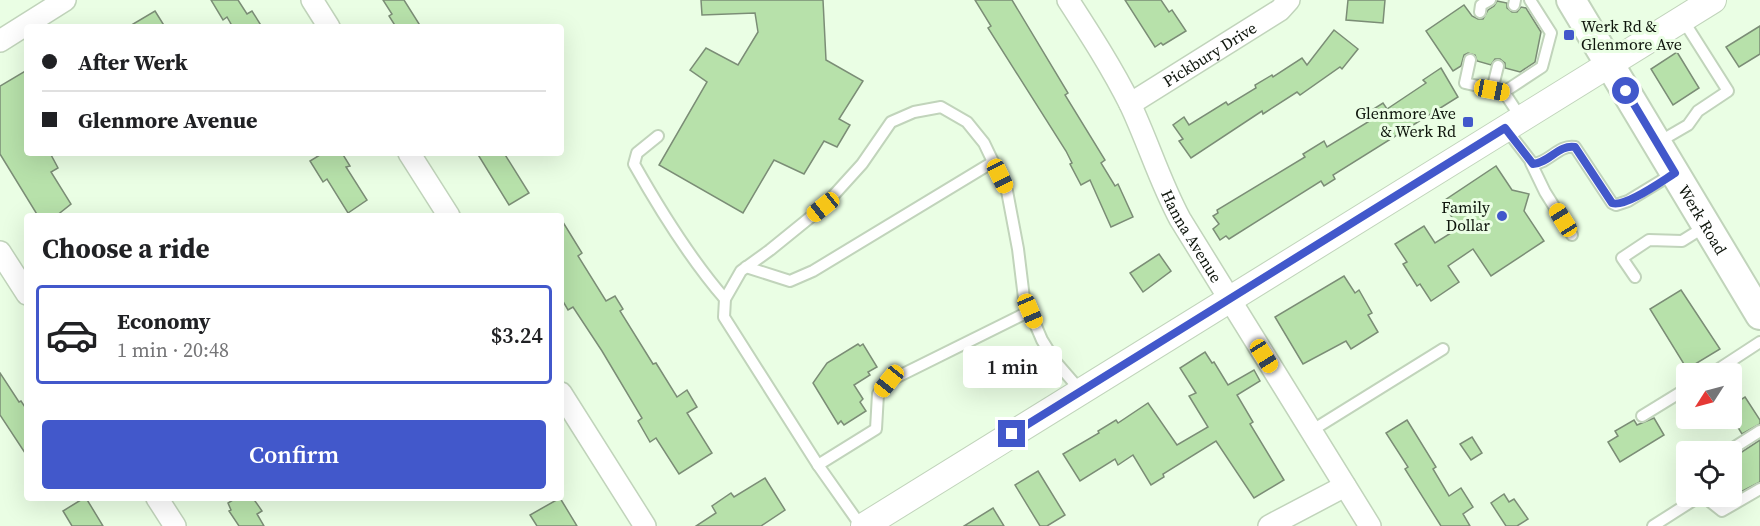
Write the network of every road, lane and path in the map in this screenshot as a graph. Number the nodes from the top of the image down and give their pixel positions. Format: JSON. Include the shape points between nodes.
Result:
{"nodes":[{"id":1,"x":65,"y":0,"type":"edge"},
{"id":2,"x":312,"y":0,"type":"edge"},
{"id":3,"x":1068,"y":0,"type":"edge"},
{"id":4,"x":1289,"y":0,"type":"edge"},
{"id":5,"x":1490,"y":0,"type":"edge"},
{"id":6,"x":1530,"y":0,"type":"edge"},
{"id":7,"x":1571,"y":0,"type":"edge"},
{"id":8,"x":1713,"y":0,"type":"edge"},
{"id":9,"x":1480,"y":12,"type":"dead end"},
{"id":10,"x":1683,"y":19,"type":"junction"},
{"id":11,"x":27,"y":24,"type":"edge"},
{"id":12,"x":327,"y":24,"type":"edge"},
{"id":13,"x":24,"y":26,"type":"edge"},
{"id":14,"x":0,"y":41,"type":"edge"},
{"id":15,"x":1470,"y":60,"type":"dead end"},
{"id":16,"x":1610,"y":63,"type":"junction"},
{"id":17,"x":1498,"y":66,"type":"dead end"},
{"id":18,"x":1492,"y":90,"type":"junction"},
{"id":19,"x":1504,"y":92,"type":"junction"},
{"id":20,"x":1130,"y":104,"type":"junction"},
{"id":21,"x":1513,"y":123,"type":"junction"},
{"id":22,"x":658,"y":136,"type":"dead end"},
{"id":23,"x":1657,"y":143,"type":"junction"},
{"id":24,"x":411,"y":156,"type":"edge"},
{"id":25,"x":993,"y":162,"type":"junction"},
{"id":26,"x":1531,"y":163,"type":"junction"},
{"id":27,"x":1675,"y":173,"type":"junction"},
{"id":28,"x":446,"y":213,"type":"edge"},
{"id":29,"x":1706,"y":226,"type":"junction"},
{"id":30,"x":1572,"y":235,"type":"dead end"},
{"id":31,"x":0,"y":252,"type":"edge"},
{"id":32,"x":746,"y":267,"type":"junction"},
{"id":33,"x":1635,"y":277,"type":"dead end"},
{"id":34,"x":24,"y":289,"type":"edge"},
{"id":35,"x":726,"y":299,"type":"junction"},
{"id":36,"x":1229,"y":299,"type":"junction"},
{"id":37,"x":1030,"y":311,"type":"junction"},
{"id":38,"x":1760,"y":315,"type":"edge"},
{"id":39,"x":1760,"y":342,"type":"edge"},
{"id":40,"x":1443,"y":349,"type":"dead end"},
{"id":41,"x":1728,"y":363,"type":"edge"},
{"id":42,"x":1081,"y":391,"type":"junction"},
{"id":43,"x":1676,"y":395,"type":"edge"},
{"id":44,"x":564,"y":398,"type":"edge"},
{"id":45,"x":1642,"y":417,"type":"dead end"},
{"id":46,"x":1311,"y":431,"type":"junction"},
{"id":47,"x":1760,"y":431,"type":"edge"},
{"id":48,"x":1742,"y":442,"type":"edge"},
{"id":49,"x":818,"y":465,"type":"junction"},
{"id":50,"x":1345,"y":486,"type":"junction"},
{"id":51,"x":1760,"y":489,"type":"edge"},
{"id":52,"x":1742,"y":499,"type":"edge"},
{"id":53,"x":159,"y":501,"type":"edge"},
{"id":54,"x":1683,"y":507,"type":"edge"},
{"id":55,"x":175,"y":526,"type":"edge"},
{"id":56,"x":645,"y":526,"type":"edge"},
{"id":57,"x":862,"y":526,"type":"edge"},
{"id":58,"x":1269,"y":526,"type":"edge"},
{"id":59,"x":1370,"y":526,"type":"edge"},
{"id":60,"x":1653,"y":526,"type":"edge"}],
"edges":[{"from":1,"to":11,"type":"street"},
{"from":2,"to":12,"type":"street"},
{"from":3,"to":20,"type":"street","name":"Hanna Avenue"},
{"from":4,"to":20,"type":"street","name":"Pickbury Drive","via":[[1280,10]]},
{"from":5,"to":9,"type":"lane","via":[[1481,5]]},
{"from":6,"to":19,"type":"lane","via":[[1551,33],[1542,68]]},
{"from":7,"to":16,"type":"main road","name":"Werk Road"},
{"from":8,"to":10,"type":"street"},
{"from":10,"to":16,"type":"street"},
{"from":10,"to":23,"type":"lane","via":[[1728,91],[1698,111],[1688,125]]},
{"from":13,"to":14,"type":"street"},
{"from":15,"to":18,"type":"lane","via":[[1465,83]]},
{"from":16,"to":21,"type":"street"},
{"from":16,"to":23,"type":"main road","name":"Werk Road"},
{"from":17,"to":18,"type":"lane"},
{"from":18,"to":19,"type":"lane"},
{"from":19,"to":21,"type":"lane"},
{"from":20,"to":36,"type":"street","name":"Hanna Avenue","via":[[1169,198]]},
{"from":21,"to":26,"type":"lane"},
{"from":21,"to":36,"type":"street"},
{"from":22,"to":35,"type":"lane","via":[[637,153],[634,164],[708,279]]},
{"from":23,"to":27,"type":"main road","name":"Werk Road"},
{"from":24,"to":28,"type":"street"},
{"from":25,"to":32,"type":"lane","via":[[813,271],[790,280]]},
{"from":25,"to":32,"type":"lane","via":[[967,122],[941,107],[914,112],[891,122],[862,164],[823,207]]},
{"from":25,"to":37,"type":"lane","via":[[1006,191],[1024,298]]},
{"from":26,"to":27,"type":"lane","via":[[1541,163],[1568,146],[1575,147],[1616,205]]},
{"from":26,"to":30,"type":"lane"},
{"from":27,"to":29,"type":"main road","name":"Werk Road"},
{"from":29,"to":33,"type":"lane","via":[[1682,241],[1649,240],[1622,258]]},
{"from":29,"to":38,"type":"main road","name":"Werk Road"},
{"from":31,"to":34,"type":"street"},
{"from":32,"to":35,"type":"lane"},
{"from":35,"to":49,"type":"lane","via":[[724,317]]},
{"from":36,"to":42,"type":"street"},
{"from":36,"to":46,"type":"street","name":"Hanna Avenue"},
{"from":37,"to":42,"type":"lane","via":[[1055,362]]},
{"from":37,"to":49,"type":"lane","via":[[889,381],[878,394],[876,429]]},
{"from":39,"to":41,"type":"lane"},
{"from":40,"to":46,"type":"lane"},
{"from":42,"to":57,"type":"street"},
{"from":43,"to":45,"type":"lane"},
{"from":44,"to":56,"type":"street"},
{"from":46,"to":50,"type":"street","name":"Hanna Avenue"},
{"from":47,"to":48,"type":"lane"},
{"from":49,"to":57,"type":"lane"},
{"from":50,"to":58,"type":"street"},
{"from":50,"to":59,"type":"street","name":"Hanna Avenue"},
{"from":51,"to":52,"type":"lane"},
{"from":53,"to":55,"type":"street"},
{"from":54,"to":60,"type":"lane"}]}
